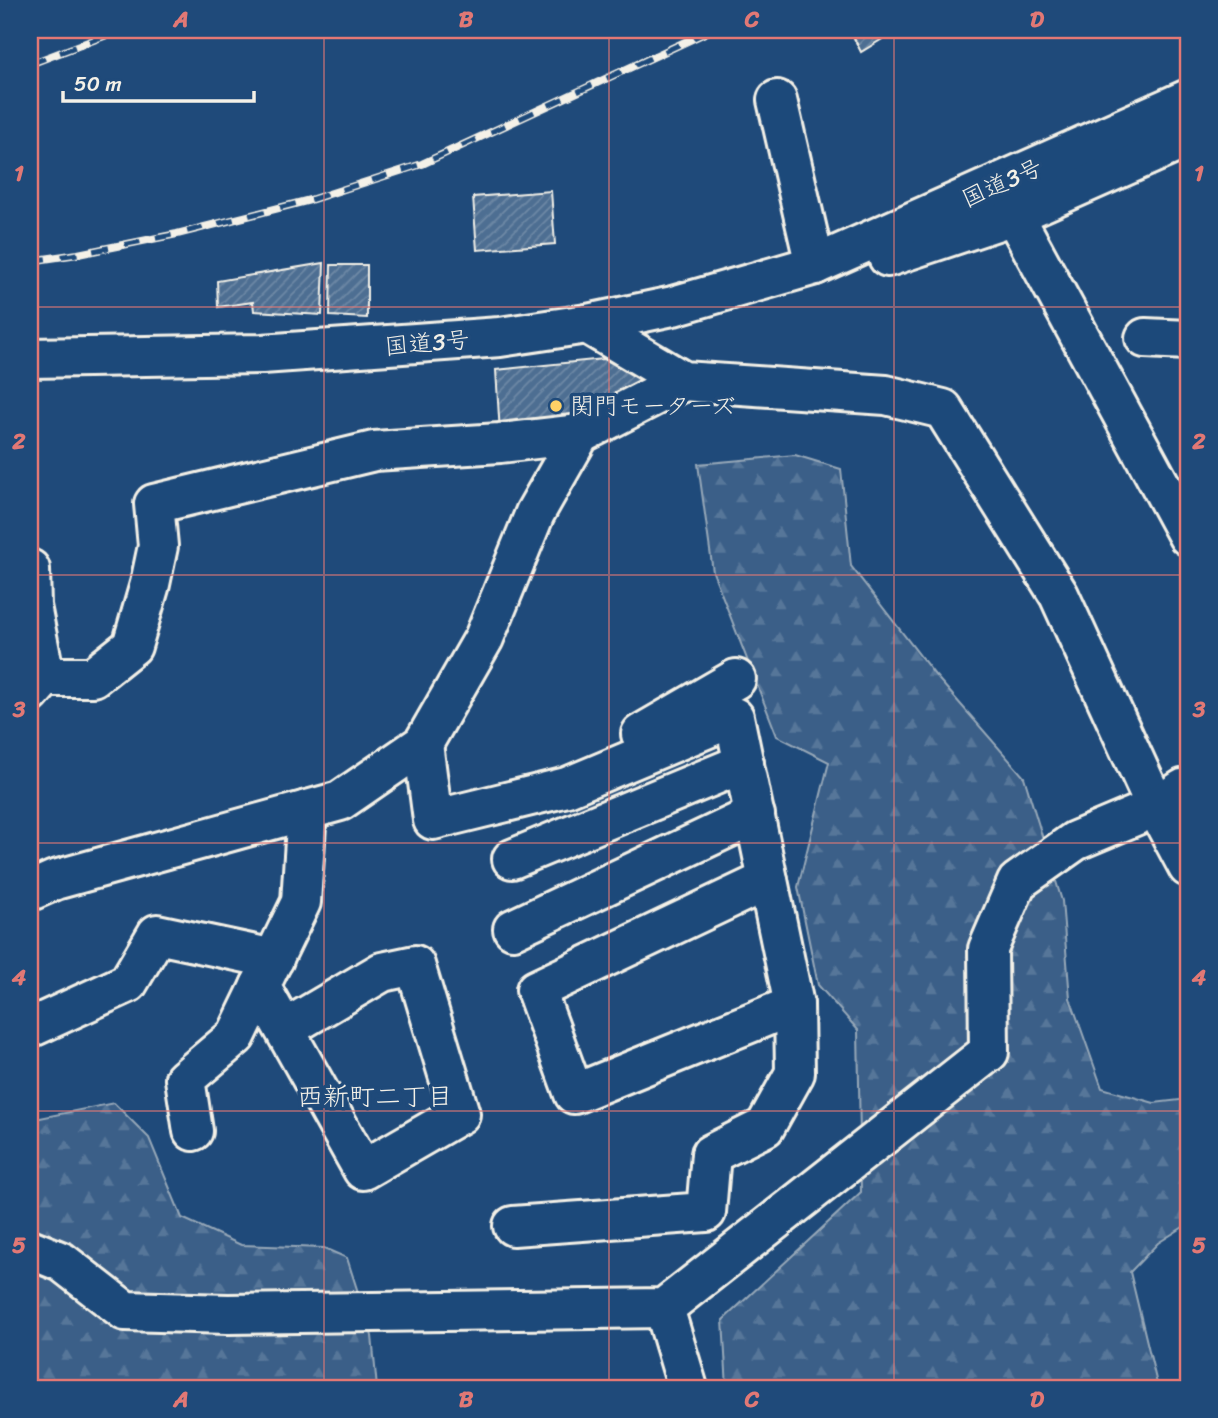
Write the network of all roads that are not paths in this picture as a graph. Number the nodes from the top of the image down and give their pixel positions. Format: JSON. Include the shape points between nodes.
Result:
{"nodes":[{"id":1,"x":777,"y":100,"type":"dead end"},
{"id":2,"x":1184,"y":125,"type":"edge"},
{"id":3,"x":1014,"y":215,"type":"junction"},
{"id":4,"x":816,"y":265,"type":"junction"},
{"id":5,"x":587,"y":324,"type":"junction"},
{"id":6,"x":1145,"y":338,"type":"dead end"},
{"id":7,"x":1188,"y":340,"type":"edge"},
{"id":8,"x":30,"y":358,"type":"edge"},
{"id":9,"x":683,"y":381,"type":"junction"},
{"id":10,"x":580,"y":434,"type":"junction"},
{"id":11,"x":1174,"y":484,"type":"edge"},
{"id":12,"x":1188,"y":536,"type":"edge"},
{"id":13,"x":30,"y":569,"type":"edge"},
{"id":14,"x":736,"y":679,"type":"dead end"},
{"id":15,"x":37,"y":686,"type":"edge"},
{"id":16,"x":423,"y":744,"type":"junction"},
{"id":17,"x":744,"y":763,"type":"junction"},
{"id":18,"x":533,"y":795,"type":"junction"},
{"id":19,"x":1172,"y":799,"type":"edge"},
{"id":20,"x":307,"y":810,"type":"junction"},
{"id":21,"x":755,"y":815,"type":"junction"},
{"id":22,"x":512,"y":859,"type":"dead end"},
{"id":23,"x":1188,"y":867,"type":"edge"},
{"id":24,"x":768,"y":880,"type":"junction"},
{"id":25,"x":38,"y":881,"type":"edge"},
{"id":26,"x":513,"y":929,"type":"dead end"},
{"id":27,"x":267,"y":972,"type":"junction"},
{"id":28,"x":794,"y":1005,"type":"junction"},
{"id":29,"x":30,"y":1028,"type":"edge"},
{"id":30,"x":285,"y":1029,"type":"dead end"},
{"id":31,"x":193,"y":1131,"type":"dead end"},
{"id":32,"x":513,"y":1226,"type":"dead end"},
{"id":33,"x":30,"y":1249,"type":"edge"},
{"id":34,"x":664,"y":1308,"type":"junction"},
{"id":35,"x":688,"y":1388,"type":"edge"}],
"edges":[{"from":1,"to":4,"type":"main road"},
{"from":2,"to":3,"type":"main road","name":"国道3号"},
{"from":2,"to":4,"type":"main road","name":"国道3号"},
{"from":3,"to":4,"type":"main road","name":"国道3号","via":[[896,256]]},
{"from":3,"to":11,"type":"main road"},
{"from":4,"to":5,"type":"main road","name":"国道3号","via":[[673,306]]},
{"from":5,"to":8,"type":"main road","name":"国道3号","via":[[500,337],[361,348]]},
{"from":5,"to":9,"type":"main road"},
{"from":6,"to":7,"type":"main road"},
{"from":9,"to":10,"type":"main road"},
{"from":9,"to":19,"type":"main road","via":[[886,395],[943,409],[1059,595]]},
{"from":10,"to":15,"type":"main road","via":[[374,451],[154,504],[158,547],[132,646],[93,677]]},
{"from":10,"to":16,"type":"main road","via":[[535,513],[484,638]]},
{"from":11,"to":12,"type":"main road"},
{"from":13,"to":15,"type":"main road"},
{"from":14,"to":18,"type":"main road"},
{"from":16,"to":18,"type":"main road","via":[[433,820]]},
{"from":16,"to":20,"type":"main road","via":[[341,801]]},
{"from":17,"to":18,"type":"main road","via":[[734,717],[567,787]]},
{"from":17,"to":21,"type":"main road"},
{"from":17,"to":22,"type":"main road"},
{"from":19,"to":23,"type":"main road"},
{"from":19,"to":34,"type":"main road","via":[[1075,841],[1017,882],[988,949],[989,1052]]},
{"from":20,"to":25,"type":"main road"},
{"from":20,"to":27,"type":"main road","via":[[301,902]]},
{"from":21,"to":24,"type":"main road"},
{"from":21,"to":26,"type":"main road"},
{"from":24,"to":28,"type":"main road"},
{"from":24,"to":28,"type":"main road","via":[[536,990],[574,1094]]},
{"from":27,"to":29,"type":"main road","via":[[157,934],[128,983]]},
{"from":27,"to":30,"type":"main road","via":[[363,1170],[460,1114],[415,965],[383,972]]},
{"from":27,"to":31,"type":"main road","via":[[236,1036],[185,1079]]},
{"from":28,"to":32,"type":"main road","via":[[795,1073],[765,1127],[711,1154],[706,1212]]},
{"from":33,"to":34,"type":"main road","via":[[62,1262],[125,1311],[228,1314]]},
{"from":34,"to":35,"type":"main road"}]}
